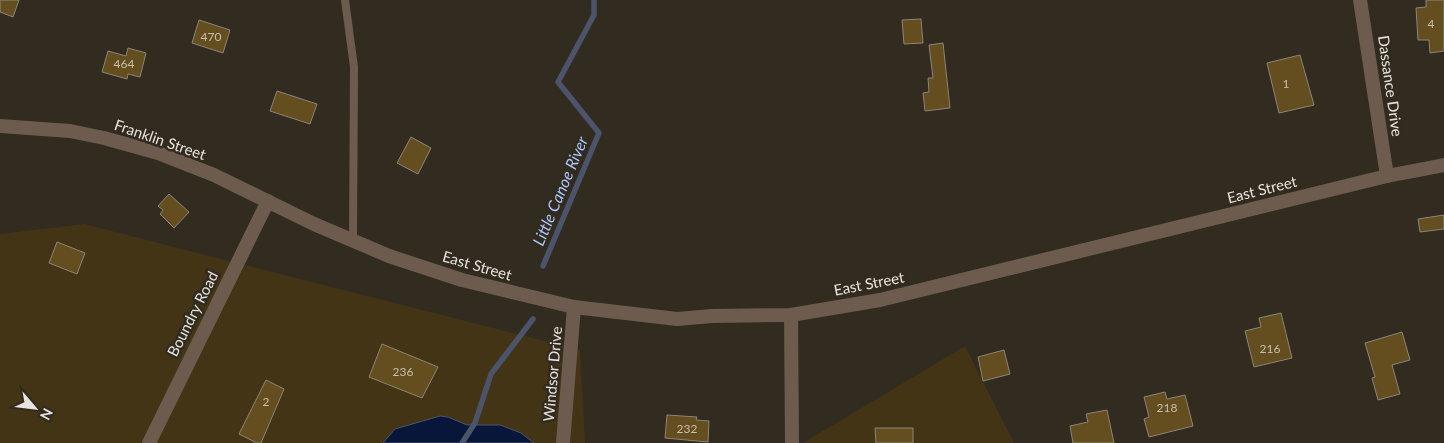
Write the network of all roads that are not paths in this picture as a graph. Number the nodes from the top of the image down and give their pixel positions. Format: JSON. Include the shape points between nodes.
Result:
{"nodes":[{"id":1,"x":345,"y":0,"type":"edge"},
{"id":2,"x":1360,"y":0,"type":"edge"},
{"id":3,"x":0,"y":126,"type":"edge"},
{"id":4,"x":1444,"y":166,"type":"edge"},
{"id":5,"x":1388,"y":176,"type":"junction"},
{"id":6,"x":268,"y":202,"type":"junction"},
{"id":7,"x":301,"y":218,"type":"joint"},
{"id":8,"x":353,"y":241,"type":"junction"},
{"id":9,"x":574,"y":307,"type":"junction"},
{"id":10,"x":791,"y":315,"type":"junction"},
{"id":11,"x":149,"y":443,"type":"edge"},
{"id":12,"x":563,"y":443,"type":"edge"},
{"id":13,"x":792,"y":443,"type":"edge"}],
"edges":[{"from":1,"to":8,"type":"lane","via":[[354,67]]},
{"from":2,"to":5,"type":"street","name":"Dassance Drive"},
{"from":3,"to":6,"type":"street","name":"Franklin Street","via":[[70,131],[134,146],[214,175]]},
{"from":4,"to":5,"type":"street","name":"East Street"},
{"from":5,"to":10,"type":"street","name":"East Street","via":[[993,274],[880,300]]},
{"from":6,"to":7,"type":"street","name":"Franklin Street"},
{"from":6,"to":11,"type":"street","name":"Boundry Road"},
{"from":7,"to":8,"type":"street","name":"East Street"},
{"from":8,"to":9,"type":"street","name":"East Street","via":[[462,280]]},
{"from":9,"to":10,"type":"street","name":"East Street","via":[[677,319]]},
{"from":9,"to":12,"type":"street","name":"Windsor Drive"},
{"from":10,"to":13,"type":"street"}]}
